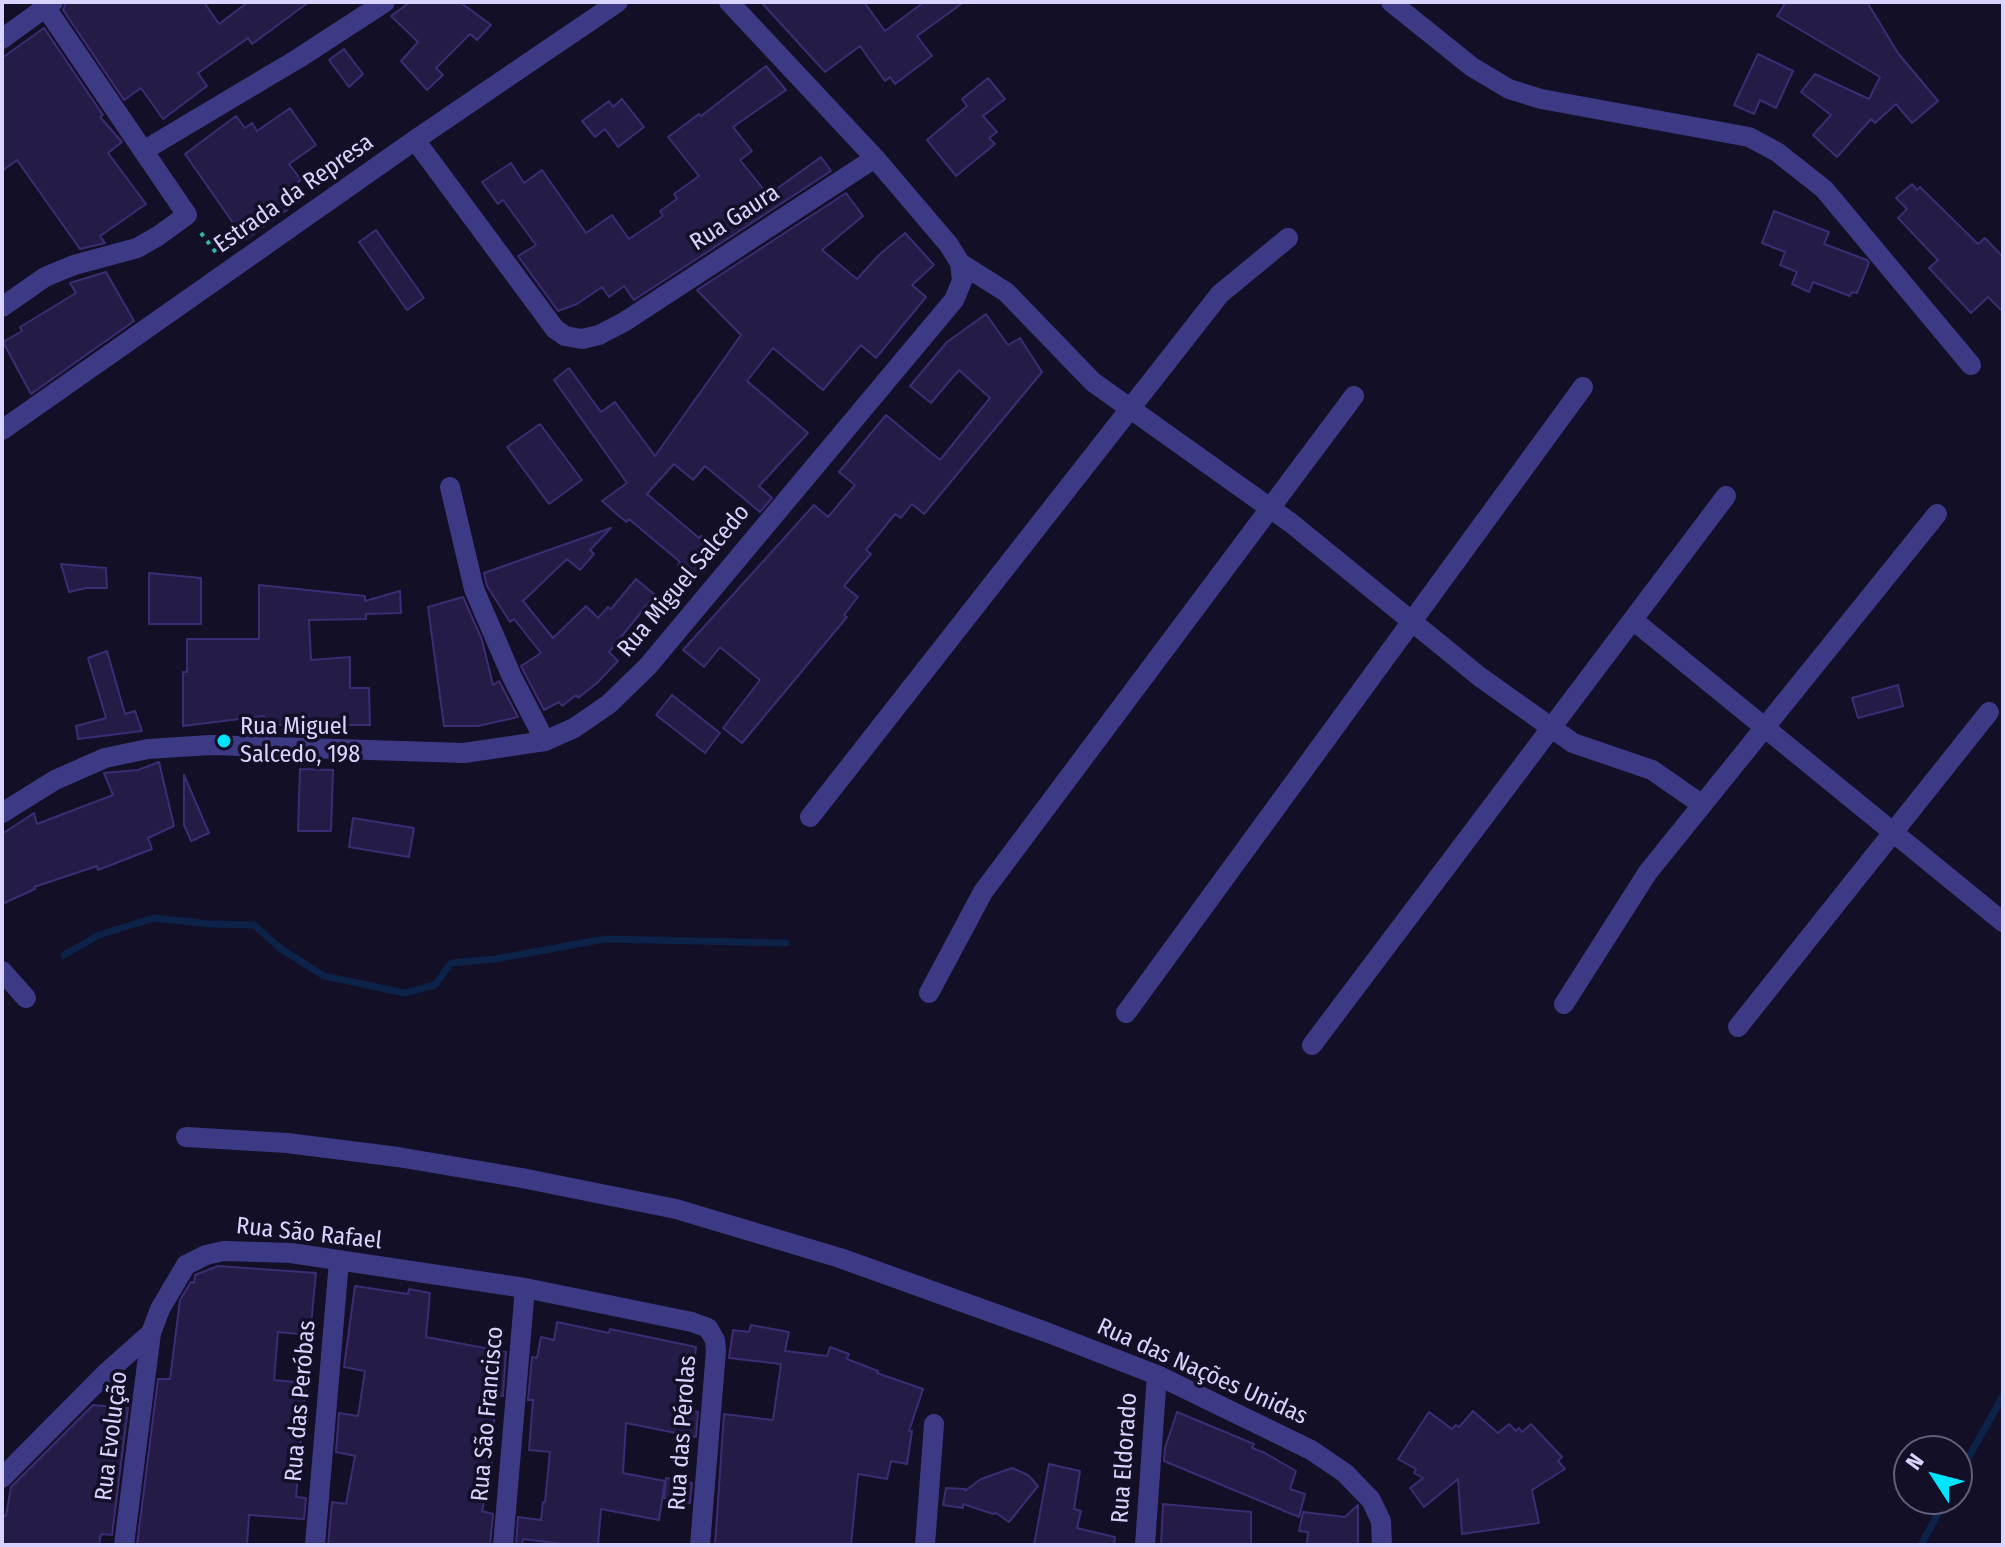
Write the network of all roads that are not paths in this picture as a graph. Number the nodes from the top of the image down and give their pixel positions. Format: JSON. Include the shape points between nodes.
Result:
{"nodes":[{"id":1,"x":385,"y":2,"type":"edge"},
{"id":2,"x":618,"y":2,"type":"edge"},
{"id":3,"x":729,"y":2,"type":"edge"},
{"id":4,"x":1391,"y":2,"type":"edge"},
{"id":5,"x":47,"y":4,"type":"edge"},
{"id":6,"x":2,"y":39,"type":"edge"},
{"id":7,"x":415,"y":140,"type":"junction"},
{"id":8,"x":143,"y":151,"type":"junction"},
{"id":9,"x":875,"y":158,"type":"junction"},
{"id":10,"x":1288,"y":238,"type":"dead end"},
{"id":11,"x":960,"y":263,"type":"junction"},
{"id":12,"x":2,"y":307,"type":"edge"},
{"id":13,"x":1971,"y":365,"type":"dead end"},
{"id":14,"x":1583,"y":387,"type":"dead end"},
{"id":15,"x":1354,"y":396,"type":"dead end"},
{"id":16,"x":1130,"y":409,"type":"junction"},
{"id":17,"x":2,"y":430,"type":"edge"},
{"id":18,"x":450,"y":487,"type":"dead end"},
{"id":19,"x":1726,"y":496,"type":"dead end"},
{"id":20,"x":1270,"y":508,"type":"junction"},
{"id":21,"x":1937,"y":514,"type":"dead end"},
{"id":22,"x":1633,"y":620,"type":"junction"},
{"id":23,"x":1412,"y":621,"type":"junction"},
{"id":24,"x":1989,"y":712,"type":"dead end"},
{"id":25,"x":1764,"y":727,"type":"junction"},
{"id":26,"x":1551,"y":728,"type":"junction"},
{"id":27,"x":545,"y":741,"type":"junction"},
{"id":28,"x":1701,"y":804,"type":"junction"},
{"id":29,"x":2,"y":813,"type":"edge"},
{"id":30,"x":810,"y":817,"type":"dead end"},
{"id":31,"x":1893,"y":833,"type":"junction"},
{"id":32,"x":2003,"y":922,"type":"edge"},
{"id":33,"x":2,"y":971,"type":"edge"},
{"id":34,"x":929,"y":993,"type":"dead end"},
{"id":35,"x":26,"y":998,"type":"dead end"},
{"id":36,"x":1564,"y":1004,"type":"dead end"},
{"id":37,"x":1126,"y":1013,"type":"dead end"},
{"id":38,"x":1738,"y":1027,"type":"dead end"},
{"id":39,"x":1312,"y":1045,"type":"dead end"},
{"id":40,"x":186,"y":1137,"type":"dead end"},
{"id":41,"x":339,"y":1261,"type":"junction"},
{"id":42,"x":525,"y":1288,"type":"junction"},
{"id":43,"x":708,"y":1328,"type":"joint"},
{"id":44,"x":151,"y":1333,"type":"junction"},
{"id":45,"x":1157,"y":1375,"type":"junction"},
{"id":46,"x":934,"y":1424,"type":"dead end"},
{"id":47,"x":2,"y":1478,"type":"edge"},
{"id":48,"x":124,"y":1545,"type":"edge"},
{"id":49,"x":315,"y":1545,"type":"edge"},
{"id":50,"x":503,"y":1545,"type":"edge"},
{"id":51,"x":700,"y":1545,"type":"edge"},
{"id":52,"x":925,"y":1545,"type":"edge"},
{"id":53,"x":1145,"y":1545,"type":"edge"},
{"id":54,"x":1382,"y":1545,"type":"edge"}],
"edges":[{"from":1,"to":8,"type":"street"},
{"from":2,"to":7,"type":"street","name":"Estrada da Represa"},
{"from":3,"to":9,"type":"street"},
{"from":4,"to":13,"type":"street","via":[[1472,67],[1509,89],[1749,137],[1777,152],[1824,189]]},
{"from":5,"to":6,"type":"street"},
{"from":5,"to":8,"type":"street"},
{"from":7,"to":9,"type":"street","name":"Rua Gaura","via":[[555,329],[582,339],[624,322]]},
{"from":7,"to":17,"type":"street","name":"Estrada da Represa"},
{"from":8,"to":12,"type":"street","via":[[187,215],[137,248],[45,277]]},
{"from":9,"to":11,"type":"street"},
{"from":10,"to":16,"type":"street","via":[[1220,294]]},
{"from":11,"to":16,"type":"street","via":[[1006,292],[1093,382]]},
{"from":11,"to":27,"type":"street","name":"Rua Miguel Salcedo","via":[[962,281],[954,300],[648,666],[609,704]]},
{"from":14,"to":23,"type":"street"},
{"from":15,"to":20,"type":"street"},
{"from":16,"to":20,"type":"street"},
{"from":16,"to":30,"type":"street"},
{"from":18,"to":27,"type":"street","via":[[474,589]]},
{"from":19,"to":22,"type":"street"},
{"from":20,"to":23,"type":"street"},
{"from":20,"to":34,"type":"street","via":[[983,892]]},
{"from":21,"to":25,"type":"street"},
{"from":22,"to":25,"type":"street"},
{"from":22,"to":26,"type":"street"},
{"from":23,"to":26,"type":"street"},
{"from":23,"to":37,"type":"street"},
{"from":24,"to":31,"type":"street"},
{"from":25,"to":28,"type":"street"},
{"from":25,"to":31,"type":"street"},
{"from":26,"to":28,"type":"street","via":[[1573,743],[1652,770]]},
{"from":26,"to":39,"type":"street"},
{"from":27,"to":29,"type":"street","name":"Rua Miguel Salcedo","via":[[464,753],[210,745],[148,749],[93,763]]},
{"from":28,"to":36,"type":"street","via":[[1648,872]]},
{"from":31,"to":32,"type":"street"},
{"from":31,"to":38,"type":"street"},
{"from":33,"to":35,"type":"street"},
{"from":40,"to":45,"type":"street","name":"Rua das Nações Unidas","via":[[398,1157],[676,1209],[840,1258]]},
{"from":41,"to":42,"type":"street","name":"Rua São Rafael"},
{"from":41,"to":44,"type":"street","name":"Rua São Rafael","via":[[243,1250],[206,1255],[186,1265]]},
{"from":41,"to":49,"type":"street","name":"Rua das Peróbas"},
{"from":42,"to":43,"type":"street","name":"Rua São Rafael"},
{"from":42,"to":50,"type":"street","name":"Rua São Francisco"},
{"from":43,"to":51,"type":"street","name":"Rua das Pérolas","via":[[716,1351]]},
{"from":44,"to":47,"type":"street","name":"Rua São Rafael"},
{"from":44,"to":48,"type":"street","name":"Rua Evolução"},
{"from":45,"to":53,"type":"street","name":"Rua Eldorado"},
{"from":45,"to":54,"type":"street","name":"Rua das Nações Unidas","via":[[1311,1450],[1345,1473],[1371,1500],[1381,1521]]},
{"from":46,"to":52,"type":"street"}]}
